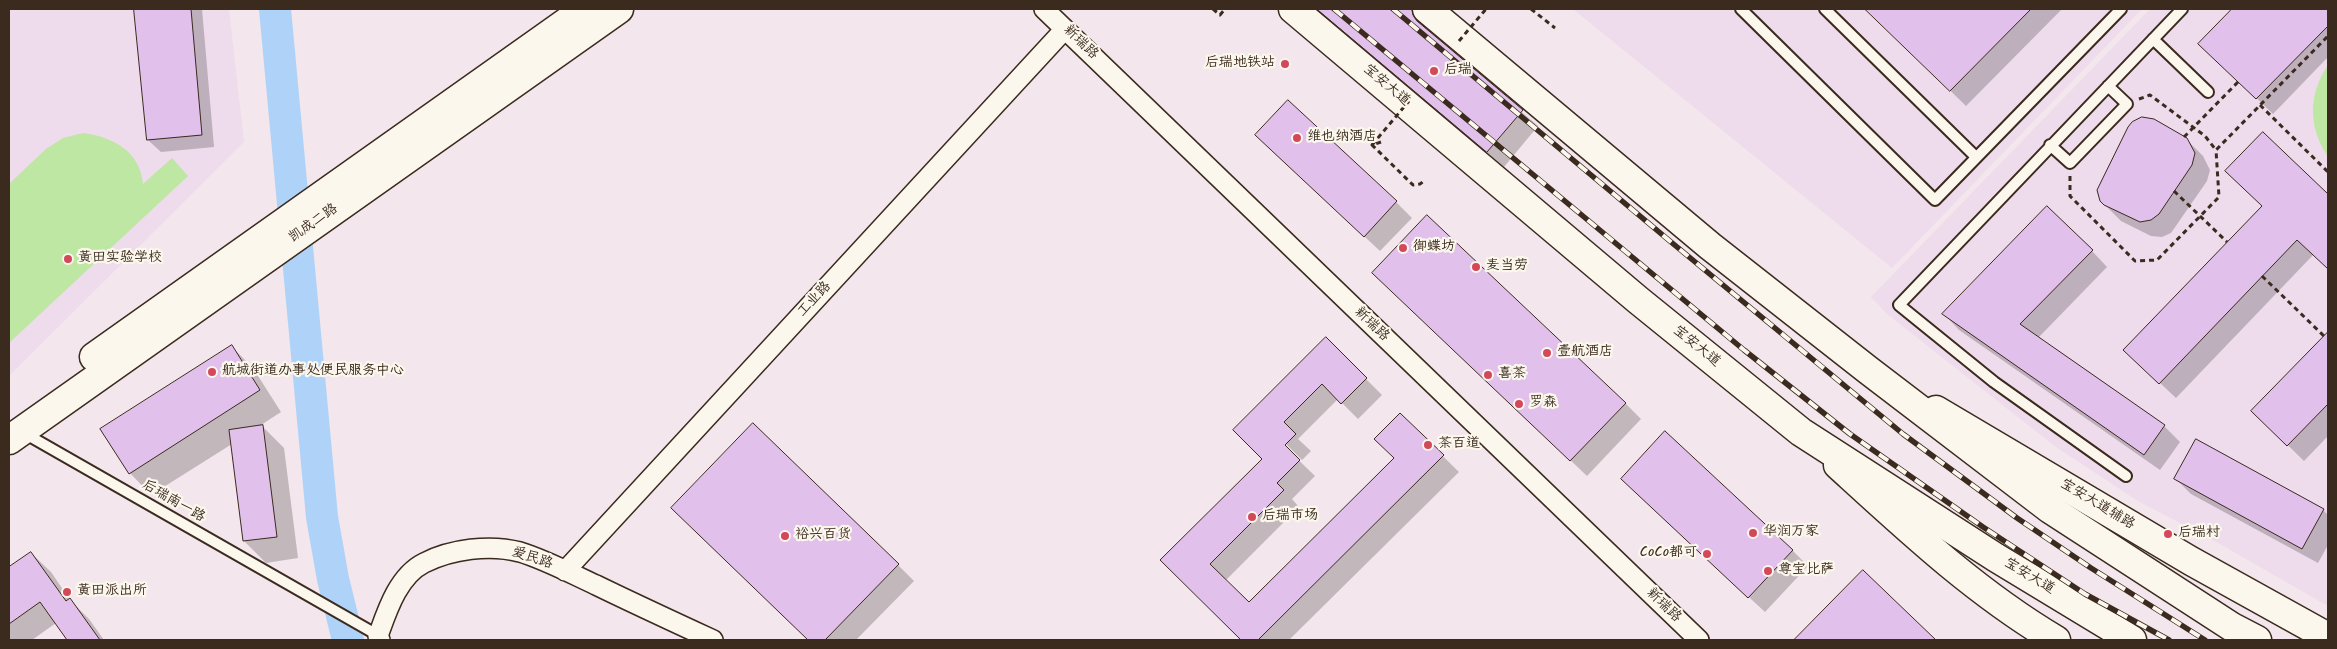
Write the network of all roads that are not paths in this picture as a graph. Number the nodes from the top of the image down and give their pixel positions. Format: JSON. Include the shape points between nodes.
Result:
{"nodes":[{"id":1,"x":585,"y":9,"type":"edge"},
{"id":2,"x":619,"y":9,"type":"edge"},
{"id":3,"x":1044,"y":9,"type":"edge"},
{"id":4,"x":1293,"y":9,"type":"edge"},
{"id":5,"x":1427,"y":9,"type":"edge"},
{"id":6,"x":1741,"y":9,"type":"edge"},
{"id":7,"x":1825,"y":9,"type":"edge"},
{"id":8,"x":2120,"y":9,"type":"edge"},
{"id":9,"x":2182,"y":9,"type":"edge"},
{"id":10,"x":1065,"y":29,"type":"junction"},
{"id":11,"x":2153,"y":39,"type":"junction"},
{"id":12,"x":2108,"y":86,"type":"junction"},
{"id":13,"x":2208,"y":92,"type":"dead end"},
{"id":14,"x":2050,"y":145,"type":"junction"},
{"id":15,"x":1976,"y":157,"type":"junction"},
{"id":16,"x":327,"y":204,"type":"junction"},
{"id":17,"x":1868,"y":370,"type":"junction"},
{"id":18,"x":13,"y":429,"type":"edge"},
{"id":19,"x":1801,"y":432,"type":"junction"},
{"id":20,"x":2126,"y":476,"type":"dead end"},
{"id":21,"x":565,"y":571,"type":"junction"},
{"id":22,"x":2328,"y":637,"type":"edge"},
{"id":23,"x":382,"y":639,"type":"edge"},
{"id":24,"x":713,"y":640,"type":"edge"},
{"id":25,"x":1699,"y":640,"type":"edge"},
{"id":26,"x":2056,"y":640,"type":"edge"},
{"id":27,"x":2132,"y":640,"type":"edge"},
{"id":28,"x":2257,"y":640,"type":"edge"}],
"edges":[{"from":1,"to":16,"type":"main road","name":"凯成二路"},
{"from":2,"to":16,"type":"main road","name":"凯成二路"},
{"from":3,"to":10,"type":"street","name":"新瑞路"},
{"from":4,"to":19,"type":"main road","name":"宝安大道","via":[[1638,300]]},
{"from":5,"to":17,"type":"main road","via":[[1710,246]]},
{"from":6,"to":15,"type":"lane","via":[[1935,200]]},
{"from":7,"to":15,"type":"lane"},
{"from":8,"to":15,"type":"lane"},
{"from":9,"to":11,"type":"lane"},
{"from":10,"to":21,"type":"street","name":"工业路"},
{"from":10,"to":25,"type":"street","name":"新瑞路"},
{"from":11,"to":12,"type":"lane"},
{"from":11,"to":13,"type":"lane"},
{"from":12,"to":14,"type":"lane"},
{"from":12,"to":14,"type":"lane","via":[[2127,104],[2070,163]]},
{"from":14,"to":20,"type":"lane","via":[[1899,305],[1994,382]]},
{"from":16,"to":18,"type":"main road","name":"凯成二路"},
{"from":17,"to":22,"type":"main road","name":"宝安大道辅路","via":[[2191,561]]},
{"from":17,"to":28,"type":"main road","via":[[2050,509]]},
{"from":18,"to":23,"type":"lane","name":"后瑞南一路"},
{"from":19,"to":26,"type":"main road","via":[[1950,566],[2019,618]]},
{"from":19,"to":27,"type":"main road","name":"宝安大道","via":[[1995,557]]},
{"from":21,"to":23,"type":"street","name":"爱民路","via":[[519,552],[484,548],[422,564],[403,582],[388,608]]},
{"from":21,"to":24,"type":"street","name":"爱民路"}]}
